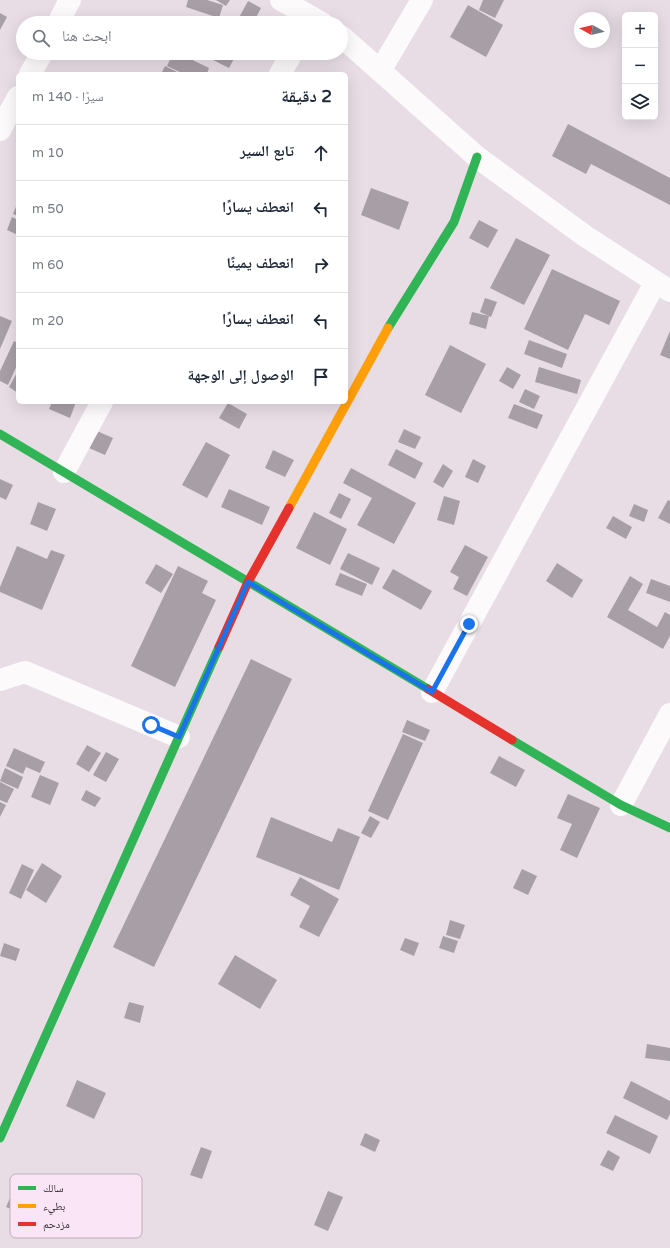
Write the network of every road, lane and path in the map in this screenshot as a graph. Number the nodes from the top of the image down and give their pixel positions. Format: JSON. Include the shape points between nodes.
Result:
{"nodes":[{"id":1,"x":70,"y":0,"type":"edge"},
{"id":2,"x":281,"y":0,"type":"edge"},
{"id":3,"x":422,"y":0,"type":"edge"},
{"id":4,"x":62,"y":16,"type":"edge"},
{"id":5,"x":306,"y":16,"type":"edge"},
{"id":6,"x":348,"y":42,"type":"edge"},
{"id":7,"x":38,"y":60,"type":"edge"},
{"id":8,"x":288,"y":60,"type":"edge"},
{"id":9,"x":380,"y":71,"type":"junction"},
{"id":10,"x":31,"y":72,"type":"edge"},
{"id":11,"x":281,"y":72,"type":"edge"},
{"id":12,"x":16,"y":101,"type":"edge"},
{"id":13,"x":0,"y":130,"type":"edge"},
{"id":14,"x":477,"y":157,"type":"junction"},
{"id":15,"x":663,"y":287,"type":"edge"},
{"id":16,"x":348,"y":401,"type":"edge"},
{"id":17,"x":101,"y":404,"type":"edge"},
{"id":18,"x":346,"y":404,"type":"edge"},
{"id":19,"x":0,"y":434,"type":"edge"},
{"id":20,"x":64,"y":472,"type":"junction"},
{"id":21,"x":248,"y":582,"type":"junction"},
{"id":22,"x":0,"y":680,"type":"edge"},
{"id":23,"x":432,"y":692,"type":"junction"},
{"id":24,"x":670,"y":714,"type":"edge"},
{"id":25,"x":179,"y":737,"type":"junction"},
{"id":26,"x":621,"y":805,"type":"junction"},
{"id":27,"x":670,"y":828,"type":"edge"},
{"id":28,"x":0,"y":1138,"type":"edge"}],
"edges":[{"from":1,"to":4,"type":"street"},
{"from":2,"to":5,"type":"street"},
{"from":3,"to":9,"type":"street"},
{"from":6,"to":9,"type":"street"},
{"from":7,"to":10,"type":"street"},
{"from":8,"to":11,"type":"street"},
{"from":9,"to":14,"type":"street"},
{"from":12,"to":13,"type":"street"},
{"from":14,"to":15,"type":"street","via":[[585,236]]},
{"from":14,"to":16,"type":"street","via":[[454,222],[385,334]]},
{"from":15,"to":23,"type":"street"},
{"from":17,"to":20,"type":"street"},
{"from":18,"to":21,"type":"street"},
{"from":19,"to":20,"type":"street"},
{"from":20,"to":21,"type":"street"},
{"from":21,"to":23,"type":"street"},
{"from":21,"to":25,"type":"street"},
{"from":22,"to":25,"type":"street","via":[[25,672]]},
{"from":23,"to":26,"type":"street"},
{"from":24,"to":26,"type":"street"},
{"from":25,"to":28,"type":"street"},
{"from":26,"to":27,"type":"street"}]}
